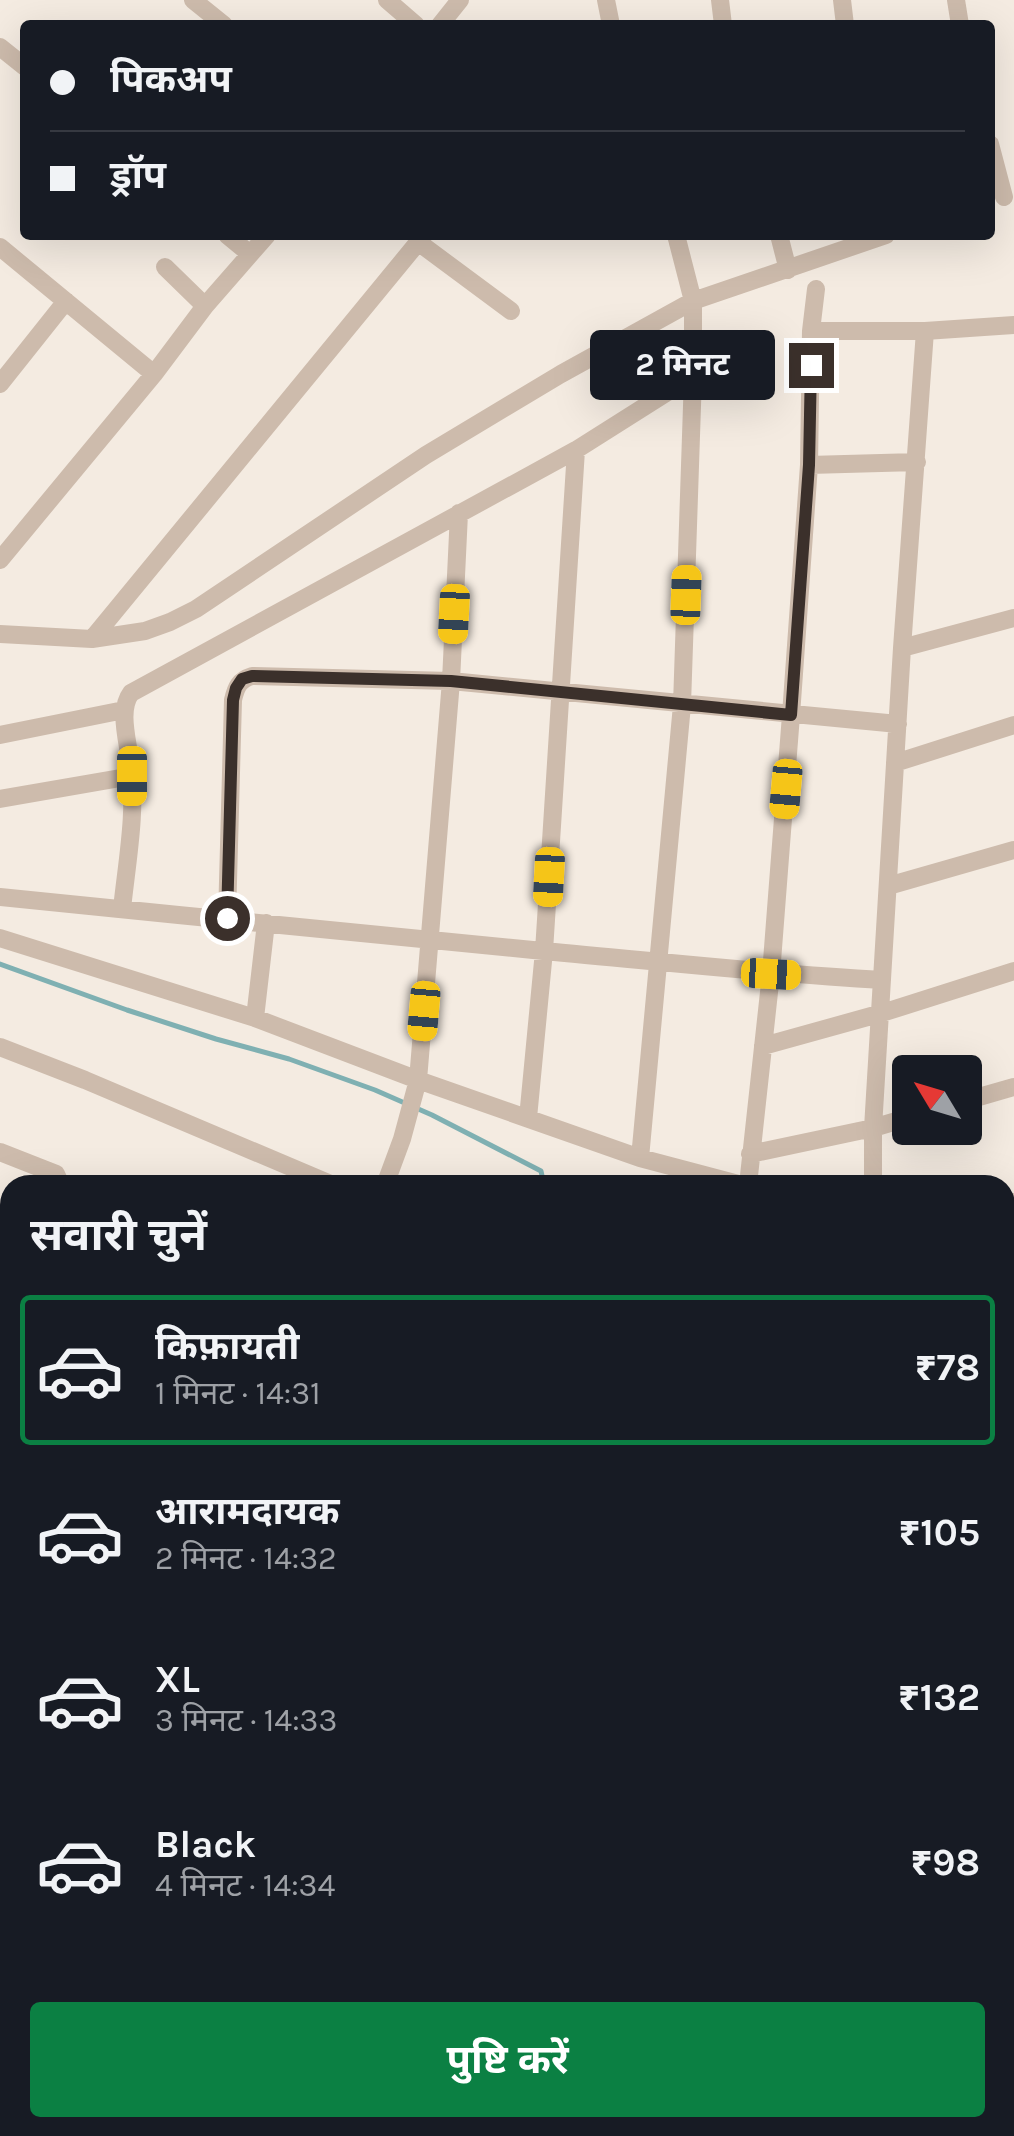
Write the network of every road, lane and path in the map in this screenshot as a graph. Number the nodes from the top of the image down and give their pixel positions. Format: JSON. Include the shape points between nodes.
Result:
{"nodes":[{"id":1,"x":193,"y":0,"type":"edge"},
{"id":2,"x":386,"y":0,"type":"edge"},
{"id":3,"x":460,"y":0,"type":"edge"},
{"id":4,"x":218,"y":20,"type":"edge"},
{"id":5,"x":410,"y":20,"type":"edge"},
{"id":6,"x":444,"y":20,"type":"edge"},
{"id":7,"x":0,"y":47,"type":"edge"},
{"id":8,"x":20,"y":64,"type":"edge"},
{"id":9,"x":995,"y":164,"type":"edge"},
{"id":10,"x":1003,"y":197,"type":"edge"},
{"id":11,"x":233,"y":240,"type":"edge"},
{"id":12,"x":263,"y":240,"type":"edge"},
{"id":13,"x":419,"y":240,"type":"edge"},
{"id":14,"x":423,"y":240,"type":"edge"},
{"id":15,"x":677,"y":240,"type":"edge"},
{"id":16,"x":779,"y":240,"type":"edge"},
{"id":17,"x":871,"y":240,"type":"edge"},
{"id":18,"x":2,"y":250,"type":"edge"},
{"id":19,"x":250,"y":254,"type":"junction"},
{"id":20,"x":165,"y":266,"type":"dead end"},
{"id":21,"x":788,"y":270,"type":"junction"},
{"id":22,"x":816,"y":289,"type":"dead end"},
{"id":23,"x":66,"y":302,"type":"junction"},
{"id":24,"x":693,"y":302,"type":"junction"},
{"id":25,"x":205,"y":306,"type":"junction"},
{"id":26,"x":511,"y":311,"type":"dead end"},
{"id":27,"x":1014,"y":327,"type":"edge"},
{"id":28,"x":812,"y":331,"type":"junction"},
{"id":29,"x":925,"y":331,"type":"junction"},
{"id":30,"x":154,"y":374,"type":"junction"},
{"id":31,"x":694,"y":376,"type":"junction"},
{"id":32,"x":0,"y":384,"type":"edge"},
{"id":33,"x":576,"y":450,"type":"junction"},
{"id":34,"x":917,"y":462,"type":"junction"},
{"id":35,"x":809,"y":465,"type":"junction"},
{"id":36,"x":459,"y":514,"type":"junction"},
{"id":37,"x":0,"y":560,"type":"edge"},
{"id":38,"x":1014,"y":618,"type":"edge"},
{"id":39,"x":0,"y":634,"type":"edge"},
{"id":40,"x":92,"y":639,"type":"junction"},
{"id":41,"x":902,"y":648,"type":"junction"},
{"id":42,"x":451,"y":681,"type":"junction"},
{"id":43,"x":560,"y":691,"type":"junction"},
{"id":44,"x":682,"y":704,"type":"junction"},
{"id":45,"x":124,"y":710,"type":"junction"},
{"id":46,"x":791,"y":715,"type":"junction"},
{"id":47,"x":898,"y":724,"type":"junction"},
{"id":48,"x":1014,"y":724,"type":"edge"},
{"id":49,"x":0,"y":735,"type":"edge"},
{"id":50,"x":895,"y":763,"type":"junction"},
{"id":51,"x":132,"y":776,"type":"junction"},
{"id":52,"x":0,"y":799,"type":"edge"},
{"id":53,"x":1014,"y":850,"type":"edge"},
{"id":54,"x":888,"y":886,"type":"junction"},
{"id":55,"x":0,"y":897,"type":"edge"},
{"id":56,"x":122,"y":909,"type":"junction"},
{"id":57,"x":227,"y":918,"type":"junction"},
{"id":58,"x":266,"y":923,"type":"junction"},
{"id":59,"x":0,"y":938,"type":"edge"},
{"id":60,"x":429,"y":941,"type":"junction"},
{"id":61,"x":544,"y":951,"type":"junction"},
{"id":62,"x":657,"y":963,"type":"junction"},
{"id":63,"x":1014,"y":970,"type":"edge"},
{"id":64,"x":771,"y":974,"type":"junction"},
{"id":65,"x":882,"y":980,"type":"junction"},
{"id":66,"x":882,"y":1013,"type":"junction"},
{"id":67,"x":256,"y":1018,"type":"junction"},
{"id":68,"x":763,"y":1046,"type":"junction"},
{"id":69,"x":0,"y":1047,"type":"edge"},
{"id":70,"x":1014,"y":1087,"type":"edge"},
{"id":71,"x":416,"y":1090,"type":"junction"},
{"id":72,"x":982,"y":1096,"type":"edge"},
{"id":73,"x":528,"y":1118,"type":"junction"},
{"id":74,"x":892,"y":1122,"type":"edge"},
{"id":75,"x":873,"y":1128,"type":"junction"},
{"id":76,"x":0,"y":1152,"type":"edge"},
{"id":77,"x":750,"y":1154,"type":"junction"},
{"id":78,"x":640,"y":1158,"type":"junction"},
{"id":79,"x":56,"y":1175,"type":"edge"},
{"id":80,"x":309,"y":1175,"type":"edge"},
{"id":81,"x":389,"y":1175,"type":"edge"},
{"id":82,"x":706,"y":1175,"type":"edge"},
{"id":83,"x":747,"y":1175,"type":"edge"},
{"id":84,"x":873,"y":1175,"type":"edge"}],
"edges":[{"from":1,"to":4,"type":"street"},
{"from":2,"to":5,"type":"street"},
{"from":3,"to":6,"type":"street"},
{"from":7,"to":8,"type":"street"},
{"from":9,"to":10,"type":"street"},
{"from":11,"to":19,"type":"street"},
{"from":12,"to":19,"type":"street"},
{"from":13,"to":40,"type":"street"},
{"from":14,"to":26,"type":"street"},
{"from":15,"to":24,"type":"street"},
{"from":16,"to":21,"type":"street"},
{"from":17,"to":21,"type":"street"},
{"from":18,"to":23,"type":"street"},
{"from":19,"to":25,"type":"street"},
{"from":20,"to":25,"type":"street"},
{"from":21,"to":24,"type":"street"},
{"from":22,"to":28,"type":"street"},
{"from":23,"to":30,"type":"street"},
{"from":23,"to":32,"type":"street"},
{"from":24,"to":31,"type":"street"},
{"from":24,"to":40,"type":"street","via":[[426,454],[196,609],[145,631]]},
{"from":25,"to":30,"type":"street"},
{"from":27,"to":29,"type":"street"},
{"from":28,"to":29,"type":"street"},
{"from":28,"to":35,"type":"street"},
{"from":29,"to":34,"type":"street"},
{"from":30,"to":37,"type":"street"},
{"from":31,"to":33,"type":"street"},
{"from":31,"to":44,"type":"street"},
{"from":33,"to":36,"type":"street"},
{"from":33,"to":43,"type":"street"},
{"from":34,"to":35,"type":"street"},
{"from":34,"to":41,"type":"street"},
{"from":35,"to":46,"type":"street"},
{"from":36,"to":42,"type":"street"},
{"from":36,"to":45,"type":"street","via":[[131,693]]},
{"from":38,"to":41,"type":"street"},
{"from":39,"to":40,"type":"street"},
{"from":41,"to":47,"type":"street"},
{"from":42,"to":43,"type":"street"},
{"from":42,"to":57,"type":"street","via":[[242,679],[233,700]]},
{"from":42,"to":60,"type":"street"},
{"from":43,"to":44,"type":"street"},
{"from":43,"to":61,"type":"street"},
{"from":44,"to":46,"type":"street"},
{"from":44,"to":62,"type":"street"},
{"from":45,"to":49,"type":"street"},
{"from":45,"to":51,"type":"street"},
{"from":46,"to":47,"type":"street"},
{"from":46,"to":64,"type":"street"},
{"from":47,"to":50,"type":"street"},
{"from":48,"to":50,"type":"street"},
{"from":50,"to":54,"type":"street"},
{"from":51,"to":52,"type":"street"},
{"from":51,"to":56,"type":"street"},
{"from":53,"to":54,"type":"street"},
{"from":54,"to":65,"type":"street"},
{"from":55,"to":56,"type":"street"},
{"from":56,"to":57,"type":"street"},
{"from":57,"to":58,"type":"street"},
{"from":58,"to":60,"type":"street"},
{"from":58,"to":67,"type":"street"},
{"from":59,"to":67,"type":"street"},
{"from":60,"to":61,"type":"street"},
{"from":60,"to":71,"type":"street"},
{"from":61,"to":62,"type":"street"},
{"from":61,"to":73,"type":"street"},
{"from":62,"to":64,"type":"street"},
{"from":62,"to":78,"type":"street"},
{"from":63,"to":66,"type":"street"},
{"from":64,"to":65,"type":"street"},
{"from":64,"to":68,"type":"street"},
{"from":65,"to":66,"type":"street"},
{"from":66,"to":68,"type":"street"},
{"from":66,"to":75,"type":"street"},
{"from":67,"to":71,"type":"street"},
{"from":68,"to":77,"type":"street"},
{"from":69,"to":80,"type":"street"},
{"from":70,"to":72,"type":"street"},
{"from":71,"to":73,"type":"street"},
{"from":71,"to":81,"type":"street"},
{"from":73,"to":78,"type":"street"},
{"from":74,"to":75,"type":"street"},
{"from":75,"to":77,"type":"street"},
{"from":75,"to":84,"type":"street"},
{"from":76,"to":79,"type":"street"},
{"from":77,"to":83,"type":"street"},
{"from":78,"to":82,"type":"street"}]}
